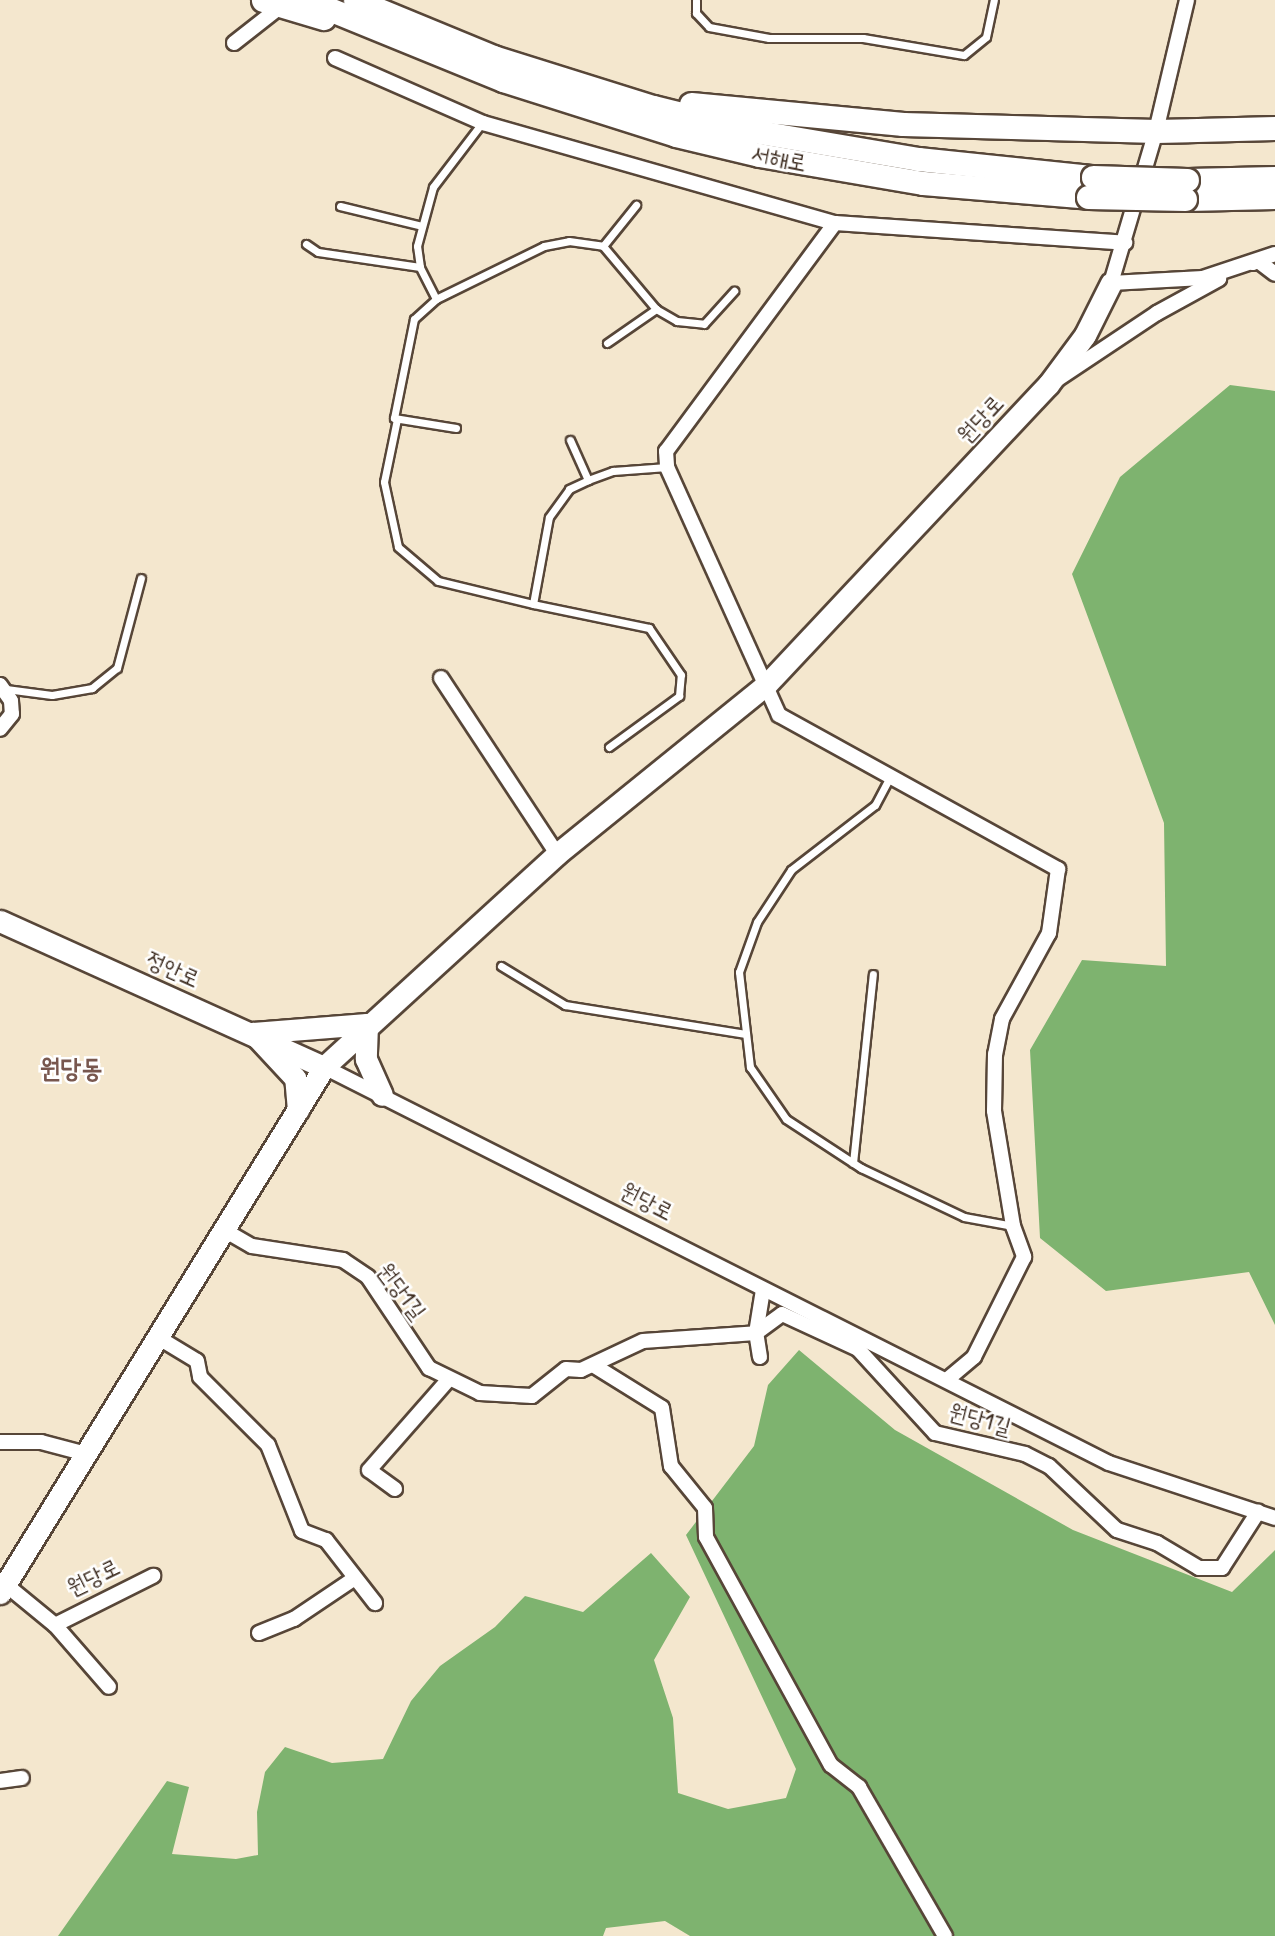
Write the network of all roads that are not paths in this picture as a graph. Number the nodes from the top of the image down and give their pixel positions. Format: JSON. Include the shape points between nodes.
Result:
{"nodes":[{"id":1,"x":307,"y":0,"type":"edge"},
{"id":2,"x":355,"y":0,"type":"edge"},
{"id":3,"x":361,"y":0,"type":"edge"},
{"id":4,"x":696,"y":0,"type":"edge"},
{"id":5,"x":995,"y":0,"type":"edge"},
{"id":6,"x":1187,"y":0,"type":"edge"},
{"id":7,"x":272,"y":3,"type":"edge"},
{"id":8,"x":389,"y":15,"type":"junction"},
{"id":9,"x":234,"y":43,"type":"dead end"},
{"id":10,"x":417,"y":47,"type":"junction"},
{"id":11,"x":335,"y":58,"type":"dead end"},
{"id":12,"x":576,"y":84,"type":"junction"},
{"id":13,"x":483,"y":123,"type":"junction"},
{"id":14,"x":1275,"y":128,"type":"edge"},
{"id":15,"x":1156,"y":131,"type":"junction"},
{"id":16,"x":1275,"y":178,"type":"edge"},
{"id":17,"x":1090,"y":187,"type":"junction"},
{"id":18,"x":1186,"y":189,"type":"junction"},
{"id":19,"x":1275,"y":197,"type":"edge"},
{"id":20,"x":636,"y":205,"type":"dead end"},
{"id":21,"x":340,"y":206,"type":"dead end"},
{"id":22,"x":835,"y":223,"type":"junction"},
{"id":23,"x":422,"y":226,"type":"junction"},
{"id":24,"x":1125,"y":243,"type":"junction"},
{"id":25,"x":306,"y":244,"type":"dead end"},
{"id":26,"x":603,"y":246,"type":"junction"},
{"id":27,"x":1275,"y":254,"type":"edge"},
{"id":28,"x":1258,"y":261,"type":"junction"},
{"id":29,"x":419,"y":267,"type":"junction"},
{"id":30,"x":1275,"y":274,"type":"edge"},
{"id":31,"x":1111,"y":283,"type":"junction"},
{"id":32,"x":734,"y":291,"type":"dead end"},
{"id":33,"x":436,"y":299,"type":"junction"},
{"id":34,"x":656,"y":309,"type":"junction"},
{"id":35,"x":607,"y":343,"type":"dead end"},
{"id":36,"x":1048,"y":385,"type":"junction"},
{"id":37,"x":397,"y":419,"type":"junction"},
{"id":38,"x":456,"y":428,"type":"dead end"},
{"id":39,"x":570,"y":440,"type":"dead end"},
{"id":40,"x":667,"y":467,"type":"junction"},
{"id":41,"x":588,"y":480,"type":"junction"},
{"id":42,"x":141,"y":578,"type":"dead end"},
{"id":43,"x":533,"y":604,"type":"junction"},
{"id":44,"x":441,"y":678,"type":"dead end"},
{"id":45,"x":766,"y":685,"type":"junction"},
{"id":46,"x":3,"y":687,"type":"edge"},
{"id":47,"x":0,"y":729,"type":"edge"},
{"id":48,"x":610,"y":747,"type":"dead end"},
{"id":49,"x":891,"y":774,"type":"junction"},
{"id":50,"x":557,"y":854,"type":"junction"},
{"id":51,"x":0,"y":921,"type":"edge"},
{"id":52,"x":501,"y":966,"type":"dead end"},
{"id":53,"x":873,"y":974,"type":"dead end"},
{"id":54,"x":367,"y":1024,"type":"junction"},
{"id":55,"x":253,"y":1034,"type":"junction"},
{"id":56,"x":746,"y":1034,"type":"junction"},
{"id":57,"x":324,"y":1067,"type":"junction"},
{"id":58,"x":382,"y":1095,"type":"junction"},
{"id":59,"x":298,"y":1110,"type":"junction"},
{"id":60,"x":853,"y":1163,"type":"junction"},
{"id":61,"x":1013,"y":1226,"type":"junction"},
{"id":62,"x":225,"y":1230,"type":"junction"},
{"id":63,"x":763,"y":1290,"type":"junction"},
{"id":64,"x":756,"y":1333,"type":"junction"},
{"id":65,"x":159,"y":1338,"type":"junction"},
{"id":66,"x":760,"y":1357,"type":"dead end"},
{"id":67,"x":593,"y":1365,"type":"junction"},
{"id":68,"x":449,"y":1379,"type":"junction"},
{"id":69,"x":948,"y":1379,"type":"junction"},
{"id":70,"x":0,"y":1442,"type":"edge"},
{"id":71,"x":86,"y":1454,"type":"junction"},
{"id":72,"x":395,"y":1489,"type":"dead end"},
{"id":73,"x":1258,"y":1512,"type":"junction"},
{"id":74,"x":1275,"y":1518,"type":"edge"},
{"id":75,"x":153,"y":1576,"type":"dead end"},
{"id":76,"x":355,"y":1578,"type":"junction"},
{"id":77,"x":3,"y":1589,"type":"edge"},
{"id":78,"x":375,"y":1603,"type":"dead end"},
{"id":79,"x":55,"y":1625,"type":"junction"},
{"id":80,"x":259,"y":1633,"type":"dead end"},
{"id":81,"x":109,"y":1687,"type":"dead end"},
{"id":82,"x":22,"y":1778,"type":"dead end"},
{"id":83,"x":0,"y":1781,"type":"edge"},
{"id":84,"x":945,"y":1936,"type":"edge"}],
"edges":[{"from":1,"to":10,"type":"main road","name":"서해로"},
{"from":2,"to":8,"type":"main road","name":"서해로"},
{"from":3,"to":8,"type":"main road"},
{"from":4,"to":5,"type":"lane","via":[[696,13],[709,27],[769,38],[863,38],[964,55],[986,37]]},
{"from":6,"to":15,"type":"street"},
{"from":7,"to":9,"type":"street"},
{"from":7,"to":10,"type":"main road"},
{"from":8,"to":12,"type":"main road","name":"서해로"},
{"from":10,"to":17,"type":"main road","name":"서해로","via":[[585,109],[759,155],[923,183]]},
{"from":11,"to":13,"type":"street"},
{"from":12,"to":15,"type":"main road","via":[[682,103],[830,118]]},
{"from":12,"to":17,"type":"main road","name":"서해로","via":[[825,145]]},
{"from":13,"to":22,"type":"street"},
{"from":13,"to":23,"type":"lane","via":[[433,187]]},
{"from":14,"to":15,"type":"main road"},
{"from":15,"to":24,"type":"street"},
{"from":16,"to":18,"type":"main road","name":"서해로"},
{"from":17,"to":18,"type":"main road","name":"서해로","bridge":true},
{"from":18,"to":19,"type":"main road","name":"서해로"},
{"from":20,"to":26,"type":"lane"},
{"from":21,"to":23,"type":"lane"},
{"from":22,"to":24,"type":"street"},
{"from":22,"to":40,"type":"street","via":[[666,451]]},
{"from":23,"to":29,"type":"lane","via":[[417,246]]},
{"from":24,"to":31,"type":"street"},
{"from":25,"to":29,"type":"lane","via":[[318,252]]},
{"from":26,"to":33,"type":"lane","via":[[569,241],[544,246]]},
{"from":26,"to":34,"type":"lane"},
{"from":27,"to":28,"type":"street"},
{"from":28,"to":30,"type":"street"},
{"from":28,"to":31,"type":"street","via":[[1176,282]]},
{"from":28,"to":36,"type":"street","via":[[1157,313]]},
{"from":29,"to":33,"type":"lane"},
{"from":31,"to":36,"type":"street","name":"원당로","via":[[1085,335]]},
{"from":32,"to":34,"type":"lane","via":[[704,324],[677,321]]},
{"from":33,"to":37,"type":"lane","via":[[414,319]]},
{"from":34,"to":35,"type":"lane"},
{"from":36,"to":45,"type":"street","name":"원당로"},
{"from":37,"to":38,"type":"lane"},
{"from":37,"to":43,"type":"lane","via":[[384,482],[398,547],[438,581]]},
{"from":39,"to":41,"type":"lane"},
{"from":40,"to":41,"type":"lane","via":[[613,471]]},
{"from":40,"to":45,"type":"street"},
{"from":41,"to":43,"type":"lane","via":[[569,489],[549,517]]},
{"from":42,"to":46,"type":"lane","via":[[117,668],[92,688],[52,695]]},
{"from":43,"to":48,"type":"lane","via":[[649,628],[681,675],[679,696]]},
{"from":44,"to":50,"type":"street"},
{"from":45,"to":49,"type":"street","via":[[779,715]]},
{"from":45,"to":50,"type":"street","name":"원당로"},
{"from":46,"to":47,"type":"street","via":[[12,713]]},
{"from":49,"to":56,"type":"lane","via":[[875,805],[790,870],[757,922],[739,972]]},
{"from":49,"to":61,"type":"street","via":[[1058,869],[1049,933],[1002,1019],[995,1054],[994,1111]]},
{"from":50,"to":54,"type":"street","name":"원당로"},
{"from":51,"to":55,"type":"street","name":"정안로"},
{"from":52,"to":56,"type":"lane","via":[[565,1005]]},
{"from":53,"to":60,"type":"lane"},
{"from":54,"to":55,"type":"street"},
{"from":54,"to":57,"type":"street","name":"원당로"},
{"from":54,"to":58,"type":"street","via":[[366,1059]]},
{"from":55,"to":57,"type":"street","name":"정안로"},
{"from":55,"to":59,"type":"street","via":[[295,1079]]},
{"from":56,"to":60,"type":"lane","via":[[750,1067],[786,1119]]},
{"from":57,"to":58,"type":"street","name":"원당로"},
{"from":57,"to":59,"type":"street","name":"원당로"},
{"from":58,"to":63,"type":"street","name":"원당로"},
{"from":59,"to":62,"type":"street","name":"원당로"},
{"from":60,"to":61,"type":"lane","via":[[964,1217]]},
{"from":61,"to":69,"type":"street","via":[[1024,1257],[974,1357]]},
{"from":62,"to":65,"type":"street","name":"원당로"},
{"from":62,"to":68,"type":"street","name":"원당1길","via":[[253,1246],[343,1260],[368,1277],[429,1368]]},
{"from":63,"to":64,"type":"street"},
{"from":63,"to":69,"type":"street","name":"원당로"},
{"from":64,"to":66,"type":"street"},
{"from":64,"to":67,"type":"street","name":"원당1길","via":[[643,1340]]},
{"from":64,"to":73,"type":"street","name":"원당1길","via":[[782,1314],[858,1349],[935,1433],[1025,1454],[1049,1466],[1117,1530],[1157,1543],[1199,1568],[1222,1568]]},
{"from":65,"to":71,"type":"street","name":"원당로"},
{"from":65,"to":76,"type":"street","via":[[197,1361],[200,1377],[268,1445],[302,1531],[326,1540]]},
{"from":67,"to":68,"type":"street","name":"원당1길","via":[[566,1369],[532,1396],[480,1393]]},
{"from":67,"to":84,"type":"street","via":[[662,1408],[671,1466],[705,1508],[706,1537],[712,1549],[831,1765],[859,1787]]},
{"from":68,"to":72,"type":"street","via":[[369,1470]]},
{"from":69,"to":73,"type":"street","name":"원당로","via":[[1110,1463]]},
{"from":70,"to":71,"type":"street","via":[[41,1442]]},
{"from":71,"to":77,"type":"street","name":"원당로"},
{"from":73,"to":74,"type":"street","name":"원당로"},
{"from":75,"to":79,"type":"street","name":"원당로"},
{"from":76,"to":78,"type":"street"},
{"from":76,"to":80,"type":"street","via":[[294,1619]]},
{"from":77,"to":79,"type":"street","name":"원당로"},
{"from":79,"to":81,"type":"street","name":"원당로"},
{"from":82,"to":83,"type":"street"}]}
